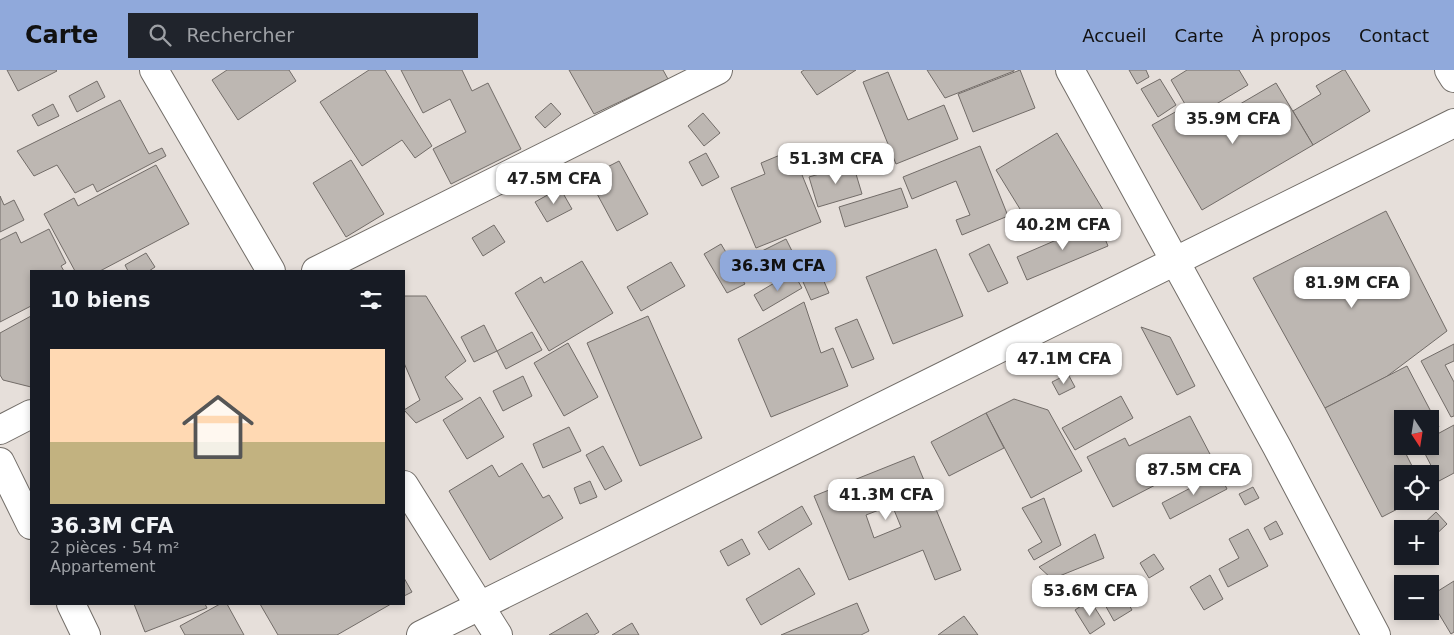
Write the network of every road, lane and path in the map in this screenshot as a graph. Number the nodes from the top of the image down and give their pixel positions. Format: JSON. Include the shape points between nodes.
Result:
{"nodes":[{"id":1,"x":154,"y":70,"type":"edge"},
{"id":2,"x":718,"y":70,"type":"edge"},
{"id":3,"x":1070,"y":70,"type":"edge"},
{"id":4,"x":1449,"y":70,"type":"edge"},
{"id":5,"x":1454,"y":78,"type":"edge"},
{"id":6,"x":1454,"y":123,"type":"edge"},
{"id":7,"x":1175,"y":261,"type":"junction"},
{"id":8,"x":270,"y":270,"type":"edge"},
{"id":9,"x":318,"y":270,"type":"edge"},
{"id":10,"x":30,"y":415,"type":"edge"},
{"id":11,"x":0,"y":430,"type":"edge"},
{"id":12,"x":0,"y":462,"type":"edge"},
{"id":13,"x":405,"y":487,"type":"edge"},
{"id":14,"x":30,"y":523,"type":"edge"},
{"id":15,"x":71,"y":605,"type":"edge"},
{"id":16,"x":480,"y":606,"type":"junction"},
{"id":17,"x":86,"y":635,"type":"edge"},
{"id":18,"x":421,"y":635,"type":"edge"},
{"id":19,"x":498,"y":635,"type":"edge"},
{"id":20,"x":1376,"y":635,"type":"edge"}],
"edges":[{"from":1,"to":8,"type":"street"},
{"from":2,"to":9,"type":"street"},
{"from":3,"to":7,"type":"street"},
{"from":4,"to":5,"type":"street"},
{"from":6,"to":7,"type":"street"},
{"from":7,"to":16,"type":"street"},
{"from":7,"to":20,"type":"street"},
{"from":10,"to":11,"type":"street"},
{"from":12,"to":14,"type":"street"},
{"from":13,"to":16,"type":"street"},
{"from":15,"to":17,"type":"street"},
{"from":16,"to":18,"type":"street"},
{"from":16,"to":19,"type":"street"}]}
